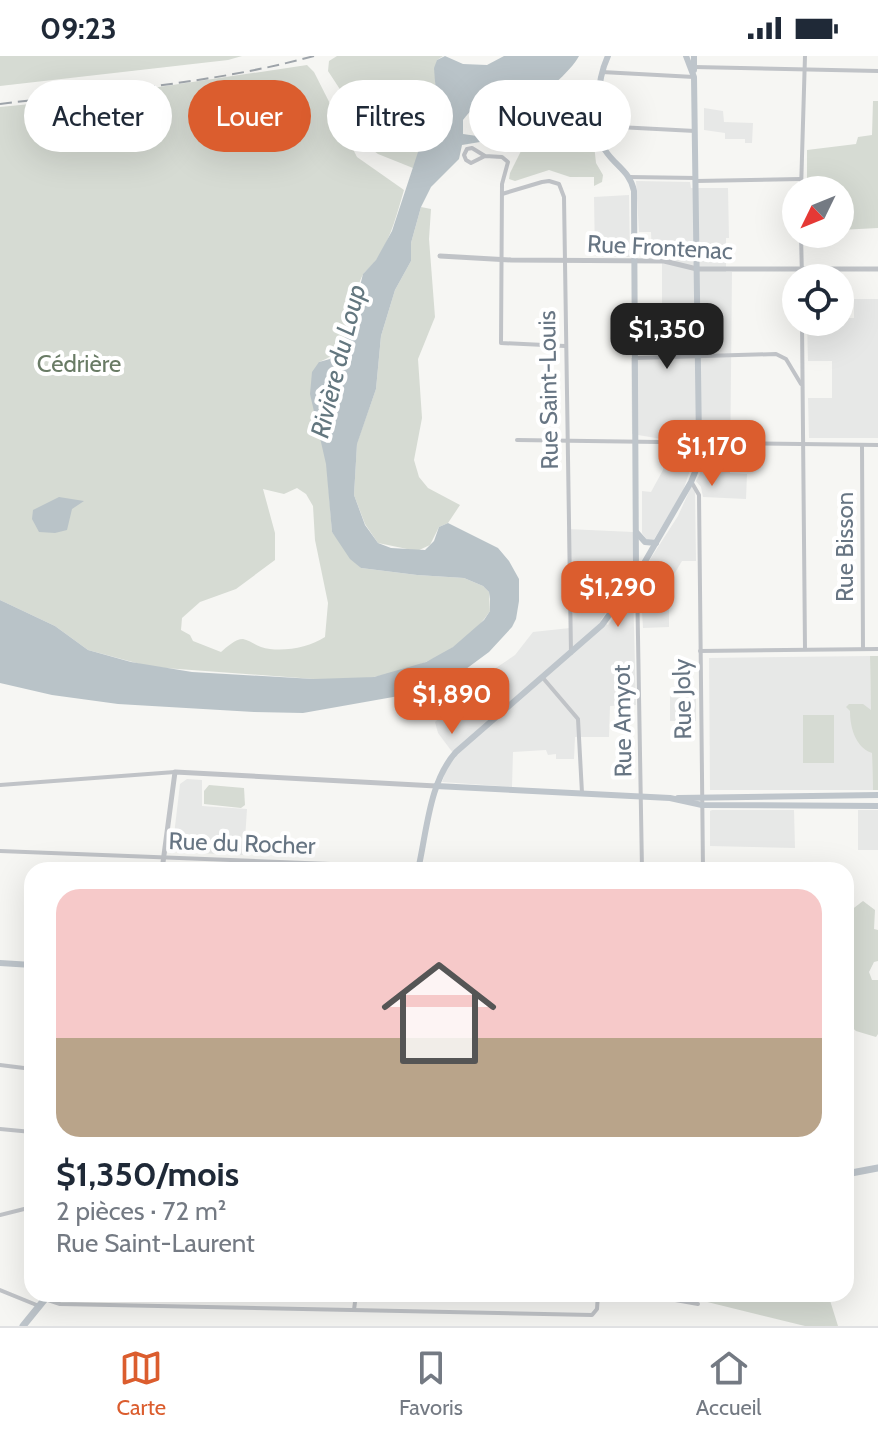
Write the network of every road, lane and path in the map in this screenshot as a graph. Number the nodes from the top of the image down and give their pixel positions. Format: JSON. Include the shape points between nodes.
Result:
{"nodes":[{"id":1,"x":608,"y":56,"type":"edge"},
{"id":2,"x":686,"y":56,"type":"edge"},
{"id":3,"x":694,"y":56,"type":"edge"},
{"id":4,"x":805,"y":56,"type":"edge"},
{"id":5,"x":693,"y":67,"type":"junction"},
{"id":6,"x":804,"y":70,"type":"junction"},
{"id":7,"x":878,"y":71,"type":"edge"},
{"id":8,"x":602,"y":72,"type":"junction"},
{"id":9,"x":694,"y":77,"type":"junction"},
{"id":10,"x":602,"y":80,"type":"edge"},
{"id":11,"x":631,"y":128,"type":"edge"},
{"id":12,"x":695,"y":131,"type":"junction"},
{"id":13,"x":607,"y":152,"type":"edge"},
{"id":14,"x":485,"y":156,"type":"junction"},
{"id":15,"x":801,"y":176,"type":"edge"},
{"id":16,"x":629,"y":177,"type":"junction"},
{"id":17,"x":782,"y":179,"type":"edge"},
{"id":18,"x":696,"y":180,"type":"junction"},
{"id":19,"x":502,"y":194,"type":"junction"},
{"id":20,"x":440,"y":256,"type":"dead end"},
{"id":21,"x":501,"y":259,"type":"junction"},
{"id":22,"x":564,"y":261,"type":"junction"},
{"id":23,"x":636,"y":261,"type":"junction"},
{"id":24,"x":697,"y":269,"type":"junction"},
{"id":25,"x":782,"y":269,"type":"edge"},
{"id":26,"x":854,"y":269,"type":"edge"},
{"id":27,"x":878,"y":269,"type":"edge"},
{"id":28,"x":802,"y":336,"type":"edge"},
{"id":29,"x":565,"y":346,"type":"junction"},
{"id":30,"x":699,"y":356,"type":"junction"},
{"id":31,"x":635,"y":358,"type":"junction"},
{"id":32,"x":803,"y":387,"type":"junction"},
{"id":33,"x":517,"y":440,"type":"dead end"},
{"id":34,"x":566,"y":440,"type":"junction"},
{"id":35,"x":637,"y":441,"type":"junction"},
{"id":36,"x":699,"y":442,"type":"junction"},
{"id":37,"x":804,"y":445,"type":"junction"},
{"id":38,"x":862,"y":445,"type":"junction"},
{"id":39,"x":878,"y":445,"type":"edge"},
{"id":40,"x":691,"y":482,"type":"junction"},
{"id":41,"x":637,"y":533,"type":"junction"},
{"id":42,"x":658,"y":542,"type":"junction"},
{"id":43,"x":636,"y":577,"type":"junction"},
{"id":44,"x":805,"y":649,"type":"junction"},
{"id":45,"x":863,"y":649,"type":"junction"},
{"id":46,"x":878,"y":649,"type":"edge"},
{"id":47,"x":700,"y":651,"type":"junction"},
{"id":48,"x":571,"y":655,"type":"junction"},
{"id":49,"x":543,"y":678,"type":"junction"},
{"id":50,"x":175,"y":772,"type":"junction"},
{"id":51,"x":0,"y":785,"type":"edge"},
{"id":52,"x":436,"y":786,"type":"junction"},
{"id":53,"x":582,"y":793,"type":"junction"},
{"id":54,"x":878,"y":795,"type":"edge"},
{"id":55,"x":641,"y":796,"type":"junction"},
{"id":56,"x":702,"y":796,"type":"junction"},
{"id":57,"x":670,"y":798,"type":"junction"},
{"id":58,"x":702,"y":805,"type":"junction"},
{"id":59,"x":878,"y":806,"type":"edge"},
{"id":60,"x":0,"y":851,"type":"edge"},
{"id":61,"x":164,"y":858,"type":"junction"},
{"id":62,"x":163,"y":862,"type":"edge"},
{"id":63,"x":256,"y":862,"type":"edge"},
{"id":64,"x":420,"y":862,"type":"edge"},
{"id":65,"x":642,"y":862,"type":"edge"},
{"id":66,"x":703,"y":862,"type":"edge"},
{"id":67,"x":0,"y":963,"type":"edge"},
{"id":68,"x":24,"y":964,"type":"edge"},
{"id":69,"x":0,"y":1065,"type":"edge"},
{"id":70,"x":24,"y":1068,"type":"edge"},
{"id":71,"x":0,"y":1129,"type":"edge"},
{"id":72,"x":24,"y":1131,"type":"edge"},
{"id":73,"x":878,"y":1168,"type":"edge"},
{"id":74,"x":854,"y":1172,"type":"edge"},
{"id":75,"x":24,"y":1209,"type":"edge"},
{"id":76,"x":0,"y":1215,"type":"edge"},
{"id":77,"x":0,"y":1290,"type":"edge"},
{"id":78,"x":24,"y":1300,"type":"edge"},
{"id":79,"x":29,"y":1302,"type":"edge"},
{"id":80,"x":42,"y":1302,"type":"edge"},
{"id":81,"x":57,"y":1302,"type":"edge"},
{"id":82,"x":355,"y":1302,"type":"edge"},
{"id":83,"x":598,"y":1302,"type":"edge"},
{"id":84,"x":687,"y":1302,"type":"edge"},
{"id":85,"x":698,"y":1304,"type":"dead end"},
{"id":86,"x":39,"y":1306,"type":"junction"},
{"id":87,"x":354,"y":1310,"type":"junction"},
{"id":88,"x":23,"y":1326,"type":"edge"}],
"edges":[{"from":1,"to":8,"type":"main road"},
{"from":2,"to":5,"type":"main road"},
{"from":3,"to":5,"type":"main road"},
{"from":4,"to":6,"type":"street"},
{"from":5,"to":6,"type":"street"},
{"from":5,"to":9,"type":"main road"},
{"from":6,"to":7,"type":"street"},
{"from":6,"to":15,"type":"street"},
{"from":8,"to":9,"type":"street"},
{"from":8,"to":10,"type":"main road"},
{"from":9,"to":12,"type":"main road"},
{"from":11,"to":12,"type":"street"},
{"from":12,"to":18,"type":"main road"},
{"from":13,"to":16,"type":"main road"},
{"from":14,"to":14,"type":"street","via":[[472,148],[464,155],[471,163]]},
{"from":14,"to":19,"type":"street","via":[[507,160]]},
{"from":16,"to":18,"type":"street"},
{"from":16,"to":23,"type":"main road","name":"Rue Amyot"},
{"from":17,"to":18,"type":"street"},
{"from":18,"to":24,"type":"main road"},
{"from":19,"to":21,"type":"street"},
{"from":19,"to":22,"type":"street","name":"Rue Saint-Louis","via":[[549,181],[561,187]]},
{"from":20,"to":21,"type":"street","name":"Rue Frontenac"},
{"from":21,"to":22,"type":"street","name":"Rue Frontenac"},
{"from":21,"to":29,"type":"street","via":[[502,344]]},
{"from":22,"to":23,"type":"street","name":"Rue Frontenac"},
{"from":22,"to":29,"type":"street","name":"Rue Saint-Louis"},
{"from":23,"to":24,"type":"street","name":"Rue Frontenac"},
{"from":23,"to":31,"type":"main road","name":"Rue Amyot"},
{"from":24,"to":25,"type":"street","name":"Rue Frontenac"},
{"from":24,"to":30,"type":"main road"},
{"from":26,"to":27,"type":"street","name":"Rue Frontenac"},
{"from":28,"to":32,"type":"street"},
{"from":29,"to":34,"type":"street","name":"Rue Saint-Louis"},
{"from":30,"to":31,"type":"street"},
{"from":30,"to":32,"type":"street","via":[[780,354]]},
{"from":30,"to":36,"type":"main road"},
{"from":31,"to":35,"type":"main road","name":"Rue Amyot"},
{"from":32,"to":37,"type":"street"},
{"from":33,"to":34,"type":"street"},
{"from":34,"to":35,"type":"street"},
{"from":34,"to":48,"type":"street","name":"Rue Saint-Louis"},
{"from":35,"to":36,"type":"street"},
{"from":35,"to":41,"type":"main road","name":"Rue Amyot"},
{"from":36,"to":37,"type":"street"},
{"from":36,"to":40,"type":"main road"},
{"from":37,"to":38,"type":"street"},
{"from":37,"to":44,"type":"street"},
{"from":38,"to":39,"type":"street"},
{"from":38,"to":45,"type":"street","name":"Rue Bisson"},
{"from":40,"to":42,"type":"main road"},
{"from":40,"to":47,"type":"street","name":"Rue Joly","via":[[698,489]]},
{"from":41,"to":42,"type":"main road","via":[[647,543]]},
{"from":41,"to":43,"type":"main road","name":"Rue Amyot"},
{"from":42,"to":43,"type":"main road"},
{"from":43,"to":48,"type":"main road","via":[[602,625]]},
{"from":43,"to":55,"type":"street","name":"Rue Amyot"},
{"from":44,"to":45,"type":"street"},
{"from":44,"to":47,"type":"street"},
{"from":45,"to":46,"type":"street"},
{"from":47,"to":56,"type":"street","name":"Rue Joly"},
{"from":48,"to":49,"type":"main road"},
{"from":49,"to":52,"type":"main road","via":[[456,752]]},
{"from":49,"to":53,"type":"street","via":[[578,719]]},
{"from":50,"to":51,"type":"street"},
{"from":50,"to":52,"type":"street"},
{"from":50,"to":61,"type":"street"},
{"from":52,"to":53,"type":"main road"},
{"from":52,"to":64,"type":"main road"},
{"from":53,"to":55,"type":"main road"},
{"from":54,"to":56,"type":"main road"},
{"from":55,"to":57,"type":"main road"},
{"from":55,"to":65,"type":"street","name":"Rue Amyot"},
{"from":56,"to":57,"type":"main road"},
{"from":56,"to":58,"type":"street","name":"Rue Joly"},
{"from":57,"to":58,"type":"main road"},
{"from":58,"to":59,"type":"main road"},
{"from":58,"to":66,"type":"street","name":"Rue Joly"},
{"from":60,"to":61,"type":"street","name":"Rue du Rocher"},
{"from":61,"to":62,"type":"street"},
{"from":61,"to":63,"type":"street","name":"Rue du Rocher"},
{"from":67,"to":68,"type":"main road"},
{"from":69,"to":70,"type":"street"},
{"from":71,"to":72,"type":"street"},
{"from":73,"to":74,"type":"main road"},
{"from":75,"to":76,"type":"street"},
{"from":77,"to":78,"type":"street"},
{"from":79,"to":86,"type":"street"},
{"from":80,"to":86,"type":"main road"},
{"from":81,"to":87,"type":"street"},
{"from":82,"to":87,"type":"street"},
{"from":83,"to":87,"type":"street","via":[[592,1315]]},
{"from":84,"to":85,"type":"street"},
{"from":86,"to":88,"type":"main road"}]}
